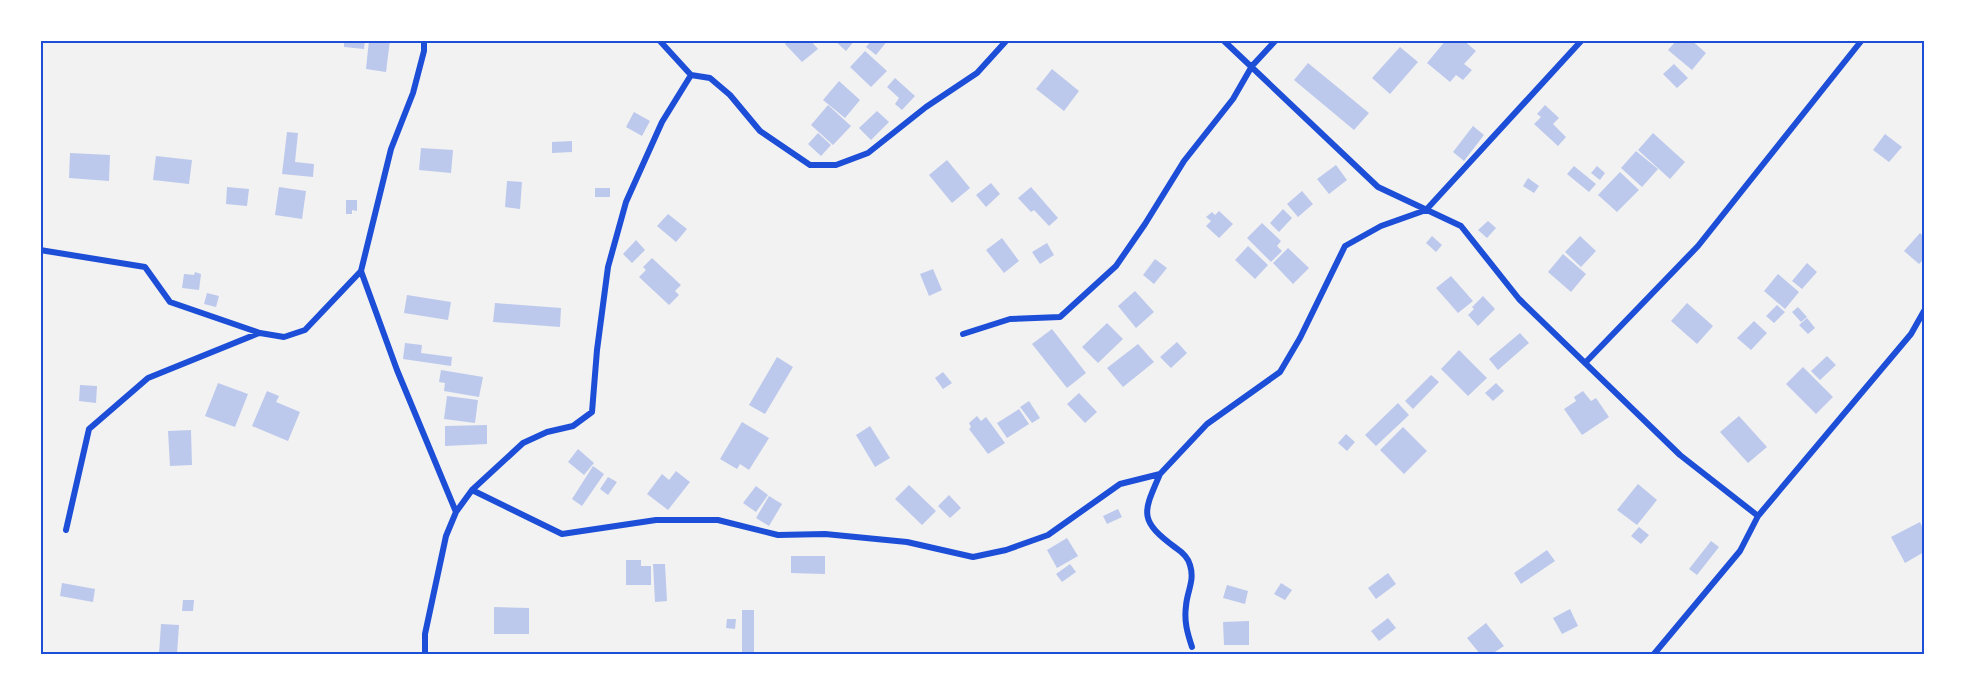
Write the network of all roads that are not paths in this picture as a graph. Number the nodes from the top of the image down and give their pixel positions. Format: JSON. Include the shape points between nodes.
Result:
{"nodes":[{"id":1,"x":424,"y":40,"type":"edge"},
{"id":2,"x":659,"y":40,"type":"edge"},
{"id":3,"x":1007,"y":40,"type":"edge"},
{"id":4,"x":1223,"y":40,"type":"edge"},
{"id":5,"x":1276,"y":40,"type":"edge"},
{"id":6,"x":1582,"y":40,"type":"edge"},
{"id":7,"x":1862,"y":40,"type":"edge"},
{"id":8,"x":1252,"y":66,"type":"junction"},
{"id":9,"x":691,"y":75,"type":"junction"},
{"id":10,"x":1426,"y":210,"type":"junction"},
{"id":11,"x":40,"y":250,"type":"edge"},
{"id":12,"x":361,"y":271,"type":"junction"},
{"id":13,"x":1924,"y":311,"type":"edge"},
{"id":14,"x":260,"y":333,"type":"junction"},
{"id":15,"x":963,"y":334,"type":"dead end"},
{"id":16,"x":1585,"y":363,"type":"junction"},
{"id":17,"x":1160,"y":474,"type":"junction"},
{"id":18,"x":472,"y":490,"type":"junction"},
{"id":19,"x":456,"y":512,"type":"junction"},
{"id":20,"x":1758,"y":516,"type":"junction"},
{"id":21,"x":66,"y":530,"type":"dead end"},
{"id":22,"x":1192,"y":647,"type":"dead end"},
{"id":23,"x":425,"y":654,"type":"edge"},
{"id":24,"x":1654,"y":654,"type":"edge"}],
"edges":[{"from":1,"to":12,"type":"street","via":[[413,93],[391,149]]},
{"from":2,"to":9,"type":"street"},
{"from":3,"to":9,"type":"street","via":[[977,73],[868,153],[837,165],[810,165],[760,131],[710,78]]},
{"from":4,"to":8,"type":"street"},
{"from":5,"to":8,"type":"street"},
{"from":6,"to":10,"type":"street"},
{"from":7,"to":16,"type":"street","via":[[1698,246]]},
{"from":8,"to":10,"type":"street","via":[[1378,187]]},
{"from":8,"to":15,"type":"street","via":[[1116,266],[1060,317],[1010,319]]},
{"from":9,"to":18,"type":"street","via":[[662,122],[626,202],[608,267],[592,412],[573,426],[523,443]]},
{"from":10,"to":16,"type":"street","via":[[1461,226],[1519,300]]},
{"from":10,"to":17,"type":"street","via":[[1381,226],[1345,246],[1280,372],[1207,424]]},
{"from":11,"to":14,"type":"street","via":[[145,267],[170,302]]},
{"from":12,"to":14,"type":"street","via":[[305,330],[284,337]]},
{"from":12,"to":19,"type":"street"},
{"from":13,"to":20,"type":"street","via":[[1911,334]]},
{"from":14,"to":21,"type":"street","via":[[148,378],[89,429]]},
{"from":16,"to":20,"type":"street","via":[[1680,455]]},
{"from":17,"to":18,"type":"street","via":[[1120,484],[1048,535],[973,557],[906,542],[825,534],[778,535],[718,520],[656,520],[562,534]]},
{"from":17,"to":22,"type":"street","via":[[1147,518],[1152,529],[1190,563],[1193,581],[1184,622]]},
{"from":18,"to":19,"type":"street"},
{"from":19,"to":23,"type":"street","via":[[446,536],[425,634]]},
{"from":20,"to":24,"type":"street","via":[[1740,551]]}]}
